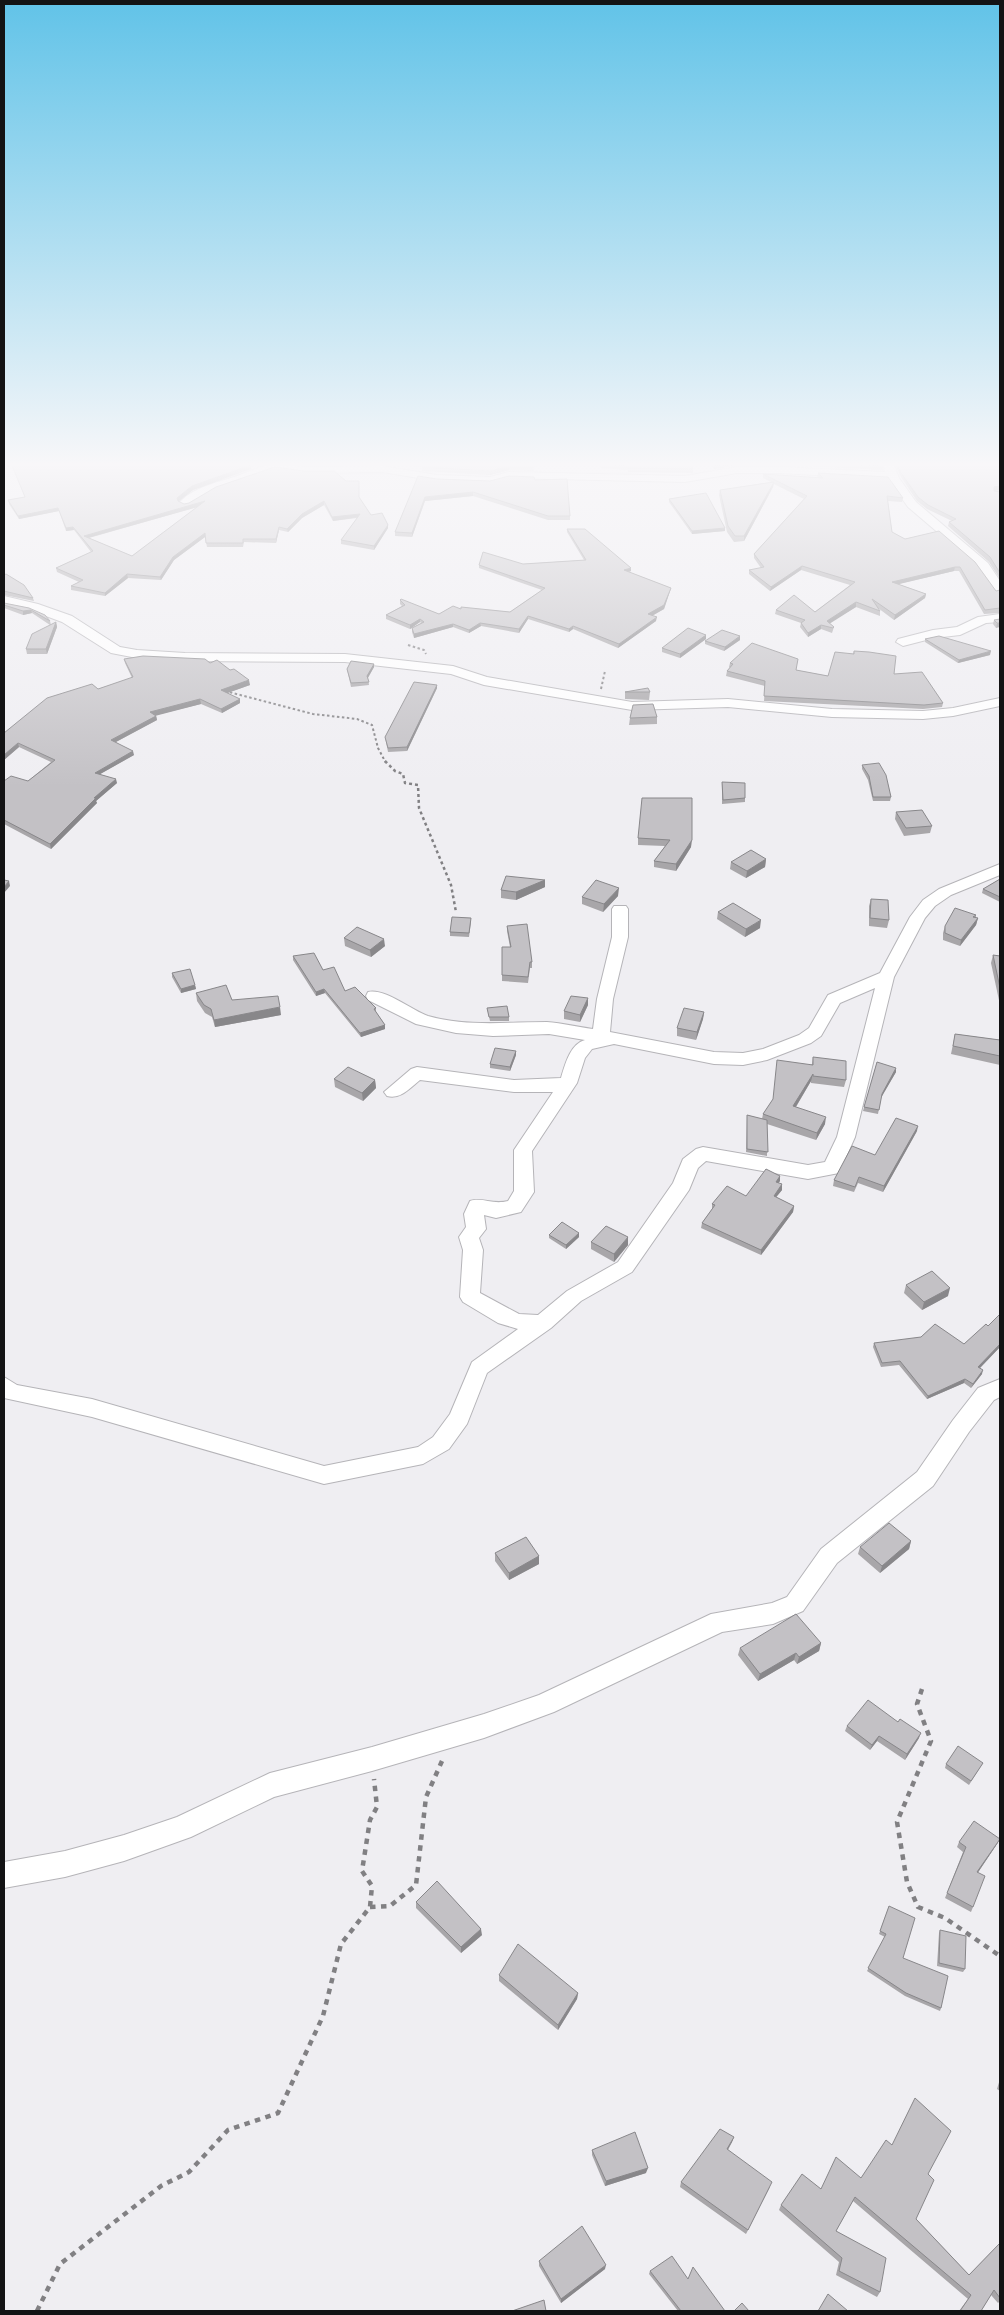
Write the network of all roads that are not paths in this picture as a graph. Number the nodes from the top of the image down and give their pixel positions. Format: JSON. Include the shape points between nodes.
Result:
{"nodes":[{"id":1,"x":987,"y":571,"type":"edge"},
{"id":2,"x":1000,"y":590,"type":"edge"},
{"id":3,"x":4,"y":600,"type":"edge"},
{"id":4,"x":1000,"y":618,"type":"edge"},
{"id":5,"x":903,"y":642,"type":"dead end"},
{"id":6,"x":1000,"y":702,"type":"edge"},
{"id":7,"x":1000,"y":869,"type":"edge"},
{"id":8,"x":620,"y":909,"type":"dead end"},
{"id":9,"x":886,"y":977,"type":"junction"},
{"id":10,"x":374,"y":996,"type":"dead end"},
{"id":11,"x":609,"y":1037,"type":"junction"},
{"id":12,"x":568,"y":1082,"type":"junction"},
{"id":13,"x":393,"y":1092,"type":"dead end"},
{"id":14,"x":512,"y":1320,"type":"junction"},
{"id":15,"x":544,"y":1322,"type":"junction"},
{"id":16,"x":514,"y":1343,"type":"junction"},
{"id":17,"x":4,"y":1386,"type":"edge"},
{"id":18,"x":1000,"y":1387,"type":"edge"},
{"id":19,"x":4,"y":1875,"type":"edge"}],
"edges":[{"from":1,"to":2,"type":"street"},
{"from":3,"to":6,"type":"street","via":[[34,606],[67,619],[116,650],[137,654],[345,658],[453,670],[484,681],[632,706],[728,703],[832,713],[923,715]]},
{"from":4,"to":5,"type":"street","via":[[984,620],[947,634],[933,634]]},
{"from":7,"to":9,"type":"street","via":[[945,892],[929,903]]},
{"from":8,"to":11,"type":"street","via":[[620,936],[605,999]]},
{"from":9,"to":11,"type":"street","via":[[834,1000],[815,1032],[767,1054],[743,1059],[714,1058]]},
{"from":9,"to":15,"type":"street","via":[[846,1137],[832,1168],[808,1172],[702,1154],[690,1164],[682,1185],[625,1267],[574,1296]]},
{"from":10,"to":11,"type":"street","via":[[422,1020],[456,1027],[493,1030],[549,1028]]},
{"from":11,"to":12,"type":"street","via":[[586,1045],[577,1057]]},
{"from":12,"to":13,"type":"street","via":[[550,1088],[531,1088],[417,1073]]},
{"from":12,"to":14,"type":"street","via":[[523,1150],[524,1192],[514,1207],[496,1211],[477,1206],[474,1214],[476,1229],[469,1237],[473,1250],[470,1297]]},
{"from":14,"to":15,"type":"street","via":[[534,1325]]},
{"from":14,"to":16,"type":"street","via":[[517,1329]]},
{"from":15,"to":16,"type":"street"},
{"from":16,"to":17,"type":"street","via":[[479,1368],[459,1418],[441,1443],[423,1455],[324,1474],[92,1408],[11,1392]]},
{"from":18,"to":19,"type":"street","via":[[986,1394],[925,1479],[829,1556],[795,1604],[773,1613],[719,1622],[545,1704],[453,1736],[270,1785],[182,1828],[124,1848],[65,1864]]}]}
